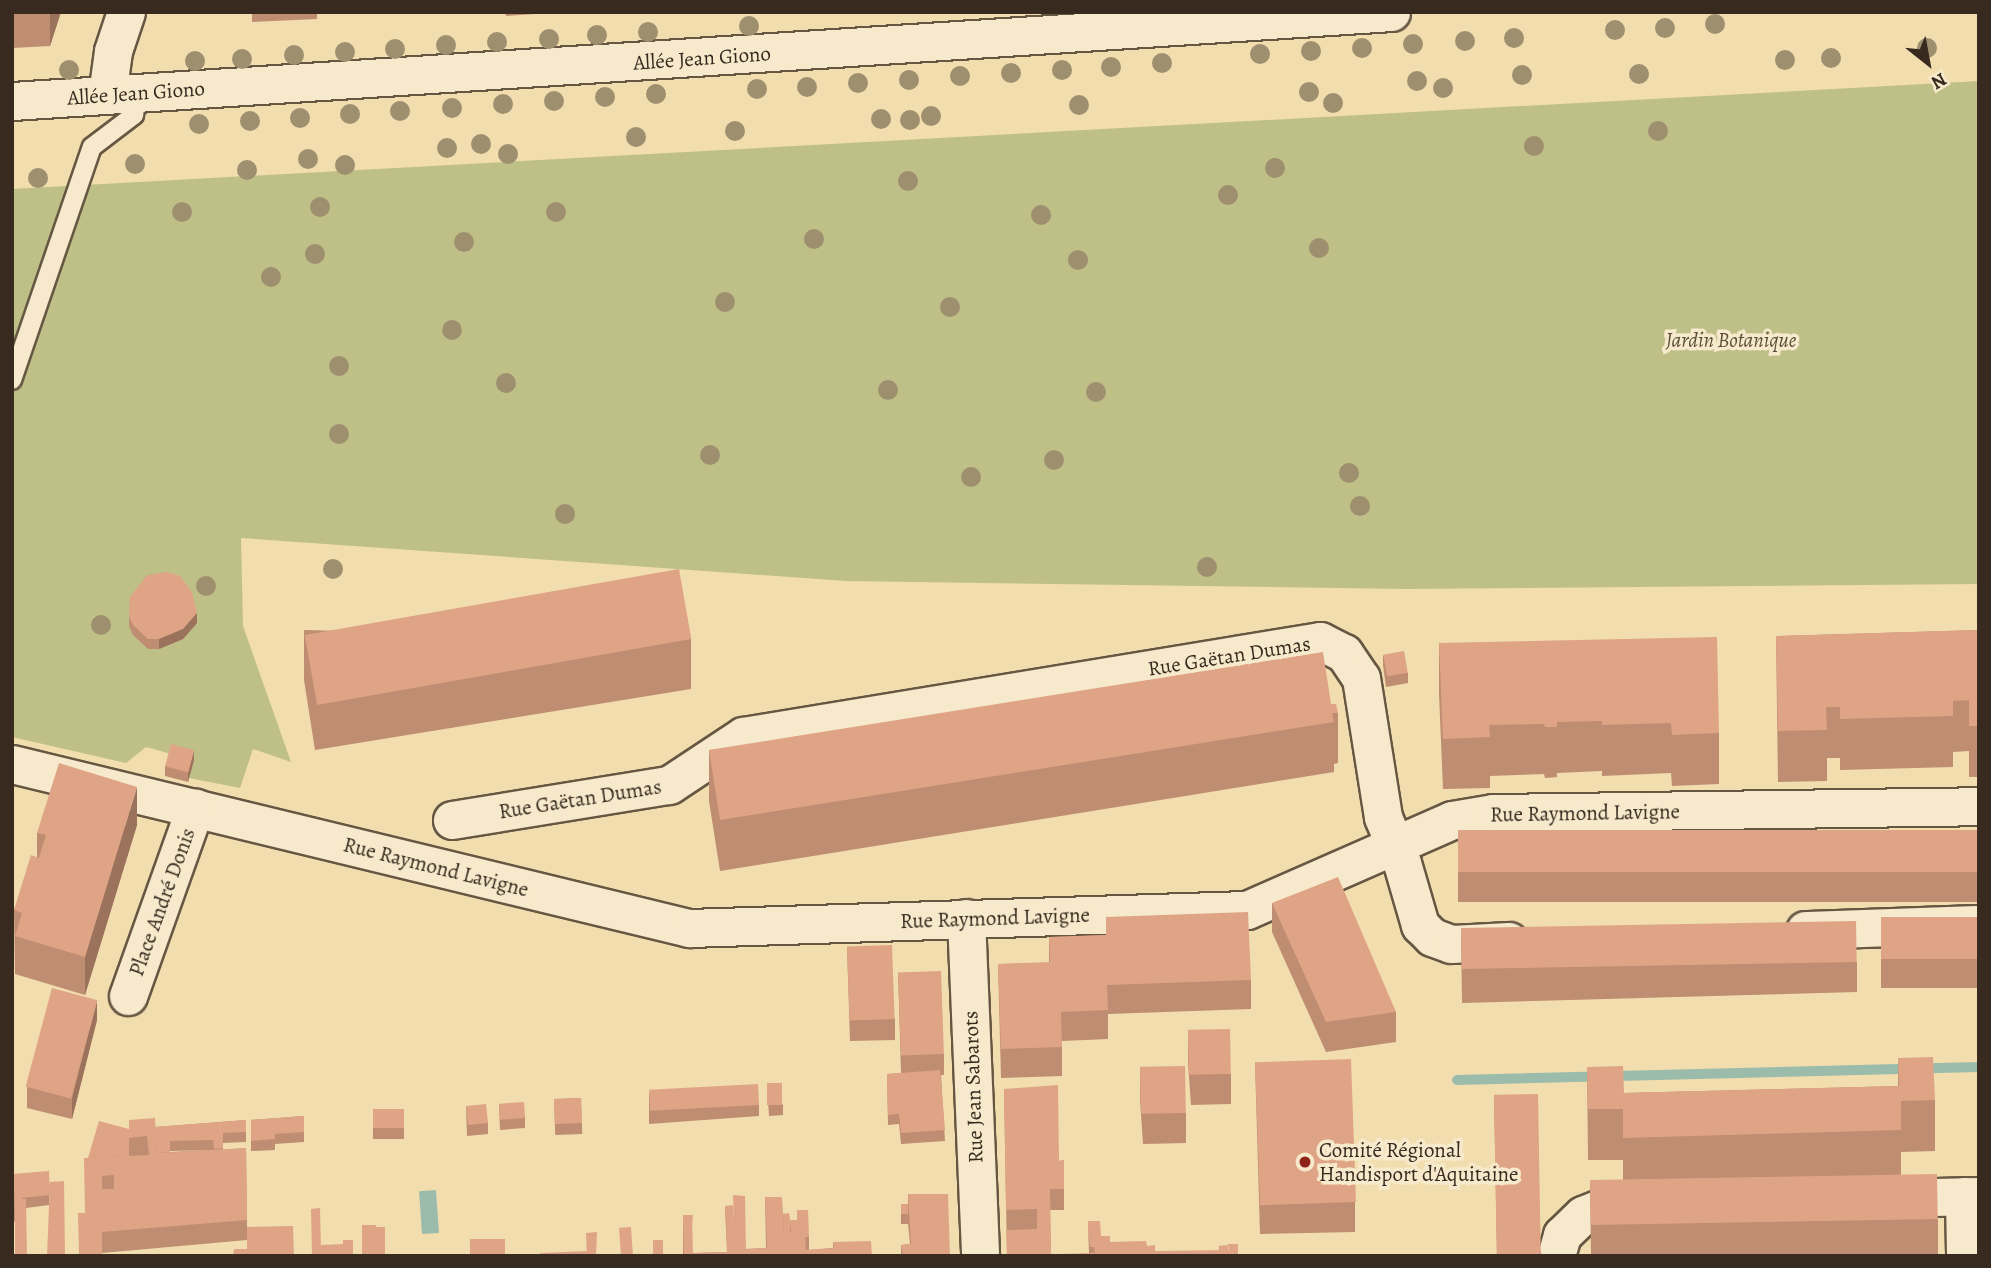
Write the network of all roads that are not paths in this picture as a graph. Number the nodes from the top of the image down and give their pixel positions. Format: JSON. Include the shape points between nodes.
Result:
{"nodes":[{"id":1,"x":126,"y":12,"type":"edge"},
{"id":2,"x":1391,"y":12,"type":"edge"},
{"id":3,"x":123,"y":94,"type":"junction"},
{"id":4,"x":12,"y":101,"type":"edge"},
{"id":5,"x":12,"y":380,"type":"edge"},
{"id":6,"x":12,"y":764,"type":"edge"},
{"id":7,"x":1979,"y":806,"type":"edge"},
{"id":8,"x":195,"y":808,"type":"junction"},
{"id":9,"x":452,"y":820,"type":"dead end"},
{"id":10,"x":1396,"y":847,"type":"junction"},
{"id":11,"x":966,"y":918,"type":"junction"},
{"id":12,"x":1979,"y":923,"type":"edge"},
{"id":13,"x":1770,"y":931,"type":"edge"},
{"id":14,"x":1548,"y":940,"type":"edge"},
{"id":15,"x":128,"y":996,"type":"dead end"},
{"id":16,"x":1971,"y":1196,"type":"edge"},
{"id":17,"x":1853,"y":1199,"type":"edge"},
{"id":18,"x":1674,"y":1204,"type":"edge"},
{"id":19,"x":980,"y":1256,"type":"edge"},
{"id":20,"x":1556,"y":1256,"type":"edge"},
{"id":21,"x":1965,"y":1256,"type":"edge"}],
"edges":[{"from":1,"to":3,"type":"street","via":[[114,51]]},
{"from":2,"to":3,"type":"street","name":"Allée Jean Giono"},
{"from":3,"to":4,"type":"street","name":"Allée Jean Giono"},
{"from":3,"to":5,"type":"lane","via":[[134,115],[92,147]]},
{"from":6,"to":8,"type":"street","name":"Rue Raymond Lavigne"},
{"from":7,"to":10,"type":"street","name":"Rue Raymond Lavigne","via":[[1493,813],[1452,820]]},
{"from":8,"to":11,"type":"street","name":"Rue Raymond Lavigne","via":[[689,928]]},
{"from":8,"to":15,"type":"street","name":"Place André Donis"},
{"from":9,"to":10,"type":"street","name":"Rue Gaëtan Dumas","via":[[670,785],[743,736],[1320,641],[1343,653],[1361,678],[1383,817]]},
{"from":10,"to":11,"type":"street","name":"Rue Raymond Lavigne","via":[[1247,910]]},
{"from":10,"to":14,"type":"street","name":"Rue Gaëtan Dumas","via":[[1414,911],[1432,937],[1451,944]]},
{"from":11,"to":19,"type":"street","name":"Rue Jean Sabarots"},
{"from":12,"to":13,"type":"street"},
{"from":16,"to":17,"type":"street"},
{"from":16,"to":21,"type":"street"},
{"from":18,"to":20,"type":"street","via":[[1605,1206],[1583,1215],[1562,1235]]}]}
